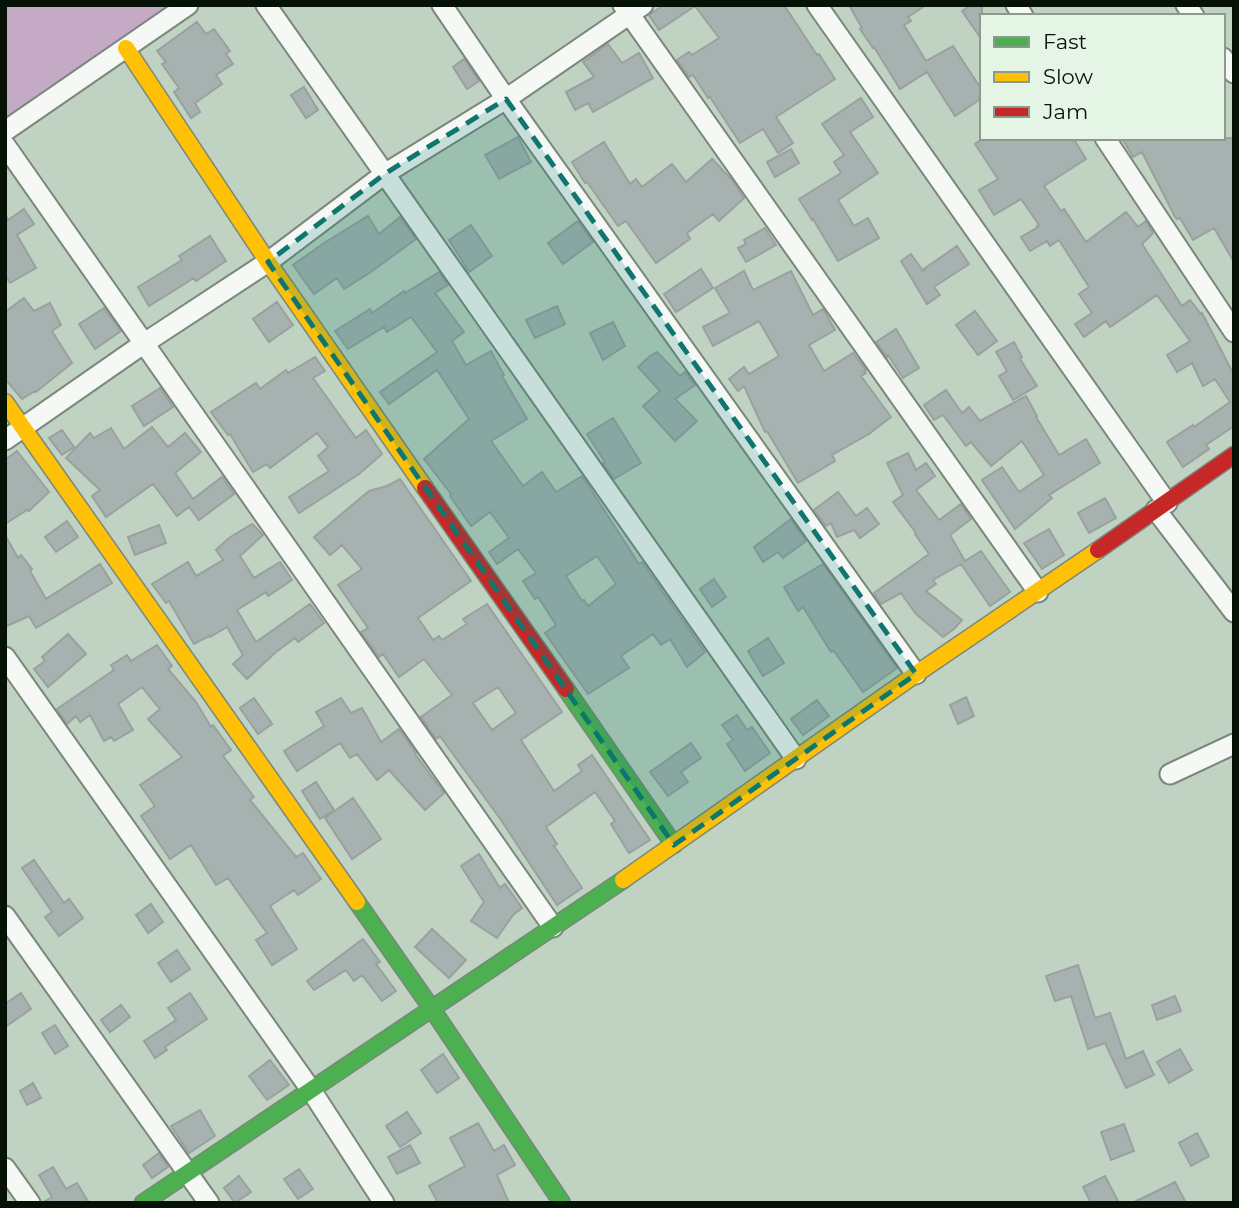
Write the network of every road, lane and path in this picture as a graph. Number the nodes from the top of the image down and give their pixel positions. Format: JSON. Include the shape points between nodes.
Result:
{"nodes":[{"id":1,"x":188,"y":5,"type":"edge"},
{"id":2,"x":266,"y":5,"type":"edge"},
{"id":3,"x":442,"y":5,"type":"edge"},
{"id":4,"x":817,"y":5,"type":"edge"},
{"id":5,"x":632,"y":8,"type":"edge"},
{"id":6,"x":126,"y":48,"type":"junction"},
{"id":7,"x":506,"y":99,"type":"junction"},
{"id":8,"x":5,"y":131,"type":"edge"},
{"id":9,"x":1106,"y":140,"type":"edge"},
{"id":10,"x":5,"y":145,"type":"edge"},
{"id":11,"x":386,"y":173,"type":"junction"},
{"id":12,"x":268,"y":262,"type":"junction"},
{"id":13,"x":1234,"y":332,"type":"edge"},
{"id":14,"x":143,"y":344,"type":"junction"},
{"id":15,"x":5,"y":402,"type":"edge"},
{"id":16,"x":24,"y":429,"type":"junction"},
{"id":17,"x":5,"y":440,"type":"edge"},
{"id":18,"x":1234,"y":455,"type":"edge"},
{"id":19,"x":1161,"y":506,"type":"junction"},
{"id":20,"x":1038,"y":592,"type":"junction"},
{"id":21,"x":1234,"y":612,"type":"edge"},
{"id":22,"x":5,"y":657,"type":"edge"},
{"id":23,"x":916,"y":674,"type":"junction"},
{"id":24,"x":1234,"y":744,"type":"edge"},
{"id":25,"x":796,"y":759,"type":"junction"},
{"id":26,"x":1170,"y":774,"type":"dead end"},
{"id":27,"x":674,"y":845,"type":"junction"},
{"id":28,"x":5,"y":916,"type":"edge"},
{"id":29,"x":553,"y":926,"type":"junction"},
{"id":30,"x":432,"y":1009,"type":"junction"},
{"id":31,"x":311,"y":1090,"type":"junction"},
{"id":32,"x":5,"y":1168,"type":"edge"},
{"id":33,"x":189,"y":1172,"type":"junction"},
{"id":34,"x":30,"y":1203,"type":"edge"},
{"id":35,"x":144,"y":1203,"type":"edge"},
{"id":36,"x":209,"y":1203,"type":"edge"},
{"id":37,"x":384,"y":1203,"type":"edge"},
{"id":38,"x":562,"y":1203,"type":"edge"}],
"edges":[{"from":1,"to":6,"type":"street"},
{"from":2,"to":11,"type":"street"},
{"from":3,"to":7,"type":"street"},
{"from":4,"to":19,"type":"street"},
{"from":5,"to":7,"type":"street"},
{"from":5,"to":20,"type":"street"},
{"from":6,"to":8,"type":"street"},
{"from":6,"to":12,"type":"street"},
{"from":7,"to":11,"type":"street"},
{"from":7,"to":23,"type":"street"},
{"from":9,"to":13,"type":"street"},
{"from":10,"to":14,"type":"street"},
{"from":11,"to":12,"type":"street"},
{"from":11,"to":25,"type":"street"},
{"from":12,"to":14,"type":"street"},
{"from":12,"to":27,"type":"street"},
{"from":14,"to":16,"type":"street"},
{"from":14,"to":29,"type":"street"},
{"from":15,"to":16,"type":"street"},
{"from":16,"to":17,"type":"street"},
{"from":16,"to":30,"type":"street"},
{"from":18,"to":19,"type":"street"},
{"from":19,"to":20,"type":"street"},
{"from":19,"to":21,"type":"street"},
{"from":20,"to":23,"type":"street"},
{"from":22,"to":31,"type":"street"},
{"from":23,"to":25,"type":"street"},
{"from":24,"to":26,"type":"street"},
{"from":25,"to":27,"type":"street"},
{"from":27,"to":29,"type":"street"},
{"from":28,"to":33,"type":"street"},
{"from":29,"to":30,"type":"street"},
{"from":30,"to":31,"type":"street"},
{"from":30,"to":38,"type":"street"},
{"from":31,"to":33,"type":"street"},
{"from":31,"to":37,"type":"street"},
{"from":32,"to":34,"type":"street"},
{"from":33,"to":35,"type":"street"},
{"from":33,"to":36,"type":"street"}]}
